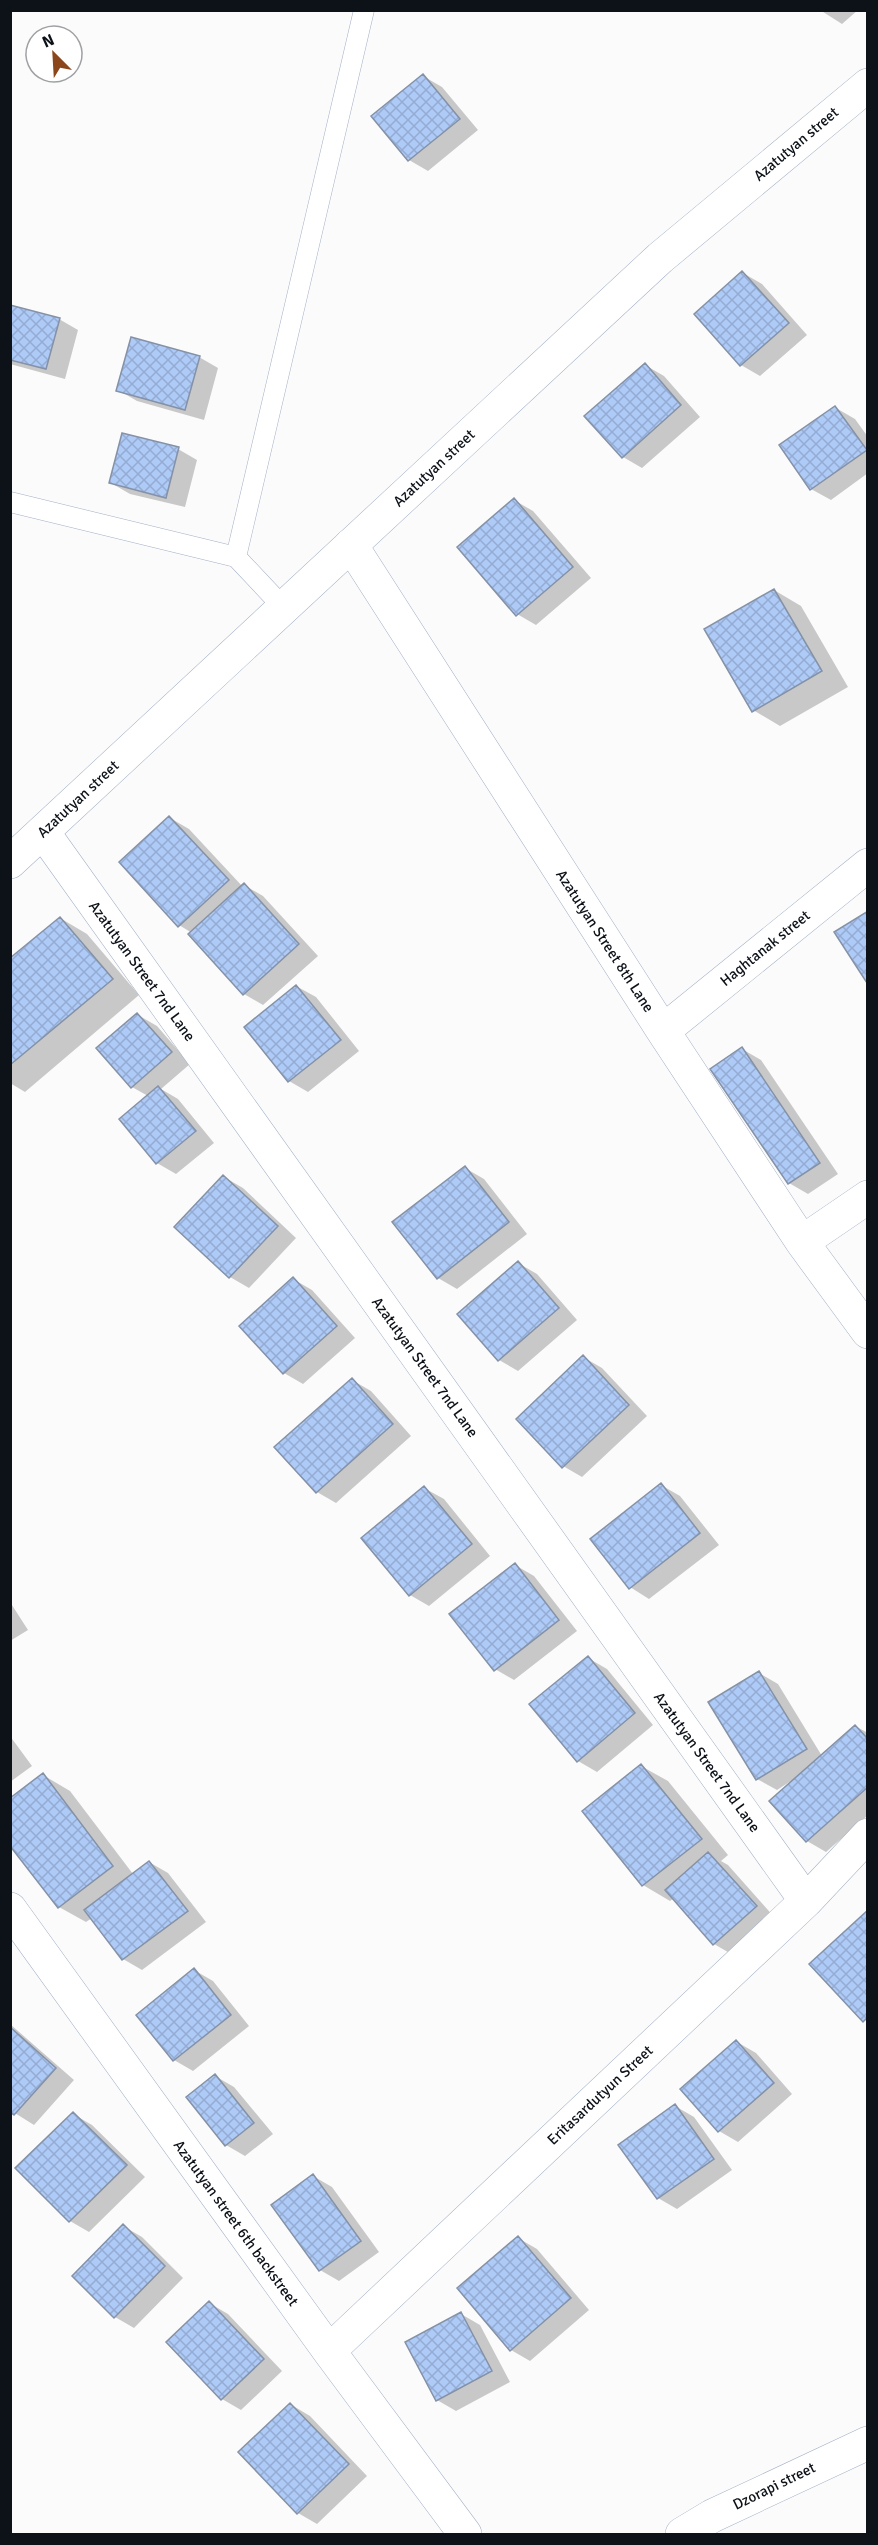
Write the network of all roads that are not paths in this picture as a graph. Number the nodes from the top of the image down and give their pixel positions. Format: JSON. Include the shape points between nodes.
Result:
{"nodes":[{"id":1,"x":364,"y":10,"type":"edge"},
{"id":2,"x":867,"y":85,"type":"edge"},
{"id":3,"x":10,"y":502,"type":"edge"},
{"id":4,"x":351,"y":544,"type":"junction"},
{"id":5,"x":236,"y":557,"type":"junction"},
{"id":6,"x":284,"y":608,"type":"junction"},
{"id":7,"x":43,"y":832,"type":"junction"},
{"id":8,"x":10,"y":862,"type":"edge"},
{"id":9,"x":867,"y":865,"type":"edge"},
{"id":10,"x":663,"y":1031,"type":"junction"},
{"id":11,"x":867,"y":1197,"type":"edge"},
{"id":12,"x":802,"y":1242,"type":"junction"},
{"id":13,"x":867,"y":1332,"type":"edge"},
{"id":14,"x":867,"y":1835,"type":"edge"},
{"id":15,"x":806,"y":1901,"type":"junction"},
{"id":16,"x":10,"y":1909,"type":"edge"},
{"id":17,"x":329,"y":2351,"type":"junction"},
{"id":18,"x":867,"y":2443,"type":"edge"},
{"id":19,"x":465,"y":2535,"type":"edge"},
{"id":20,"x":682,"y":2535,"type":"edge"}],
"edges":[{"from":1,"to":5,"type":"lane"},
{"from":2,"to":4,"type":"street","name":"Azatutyan street","via":[[660,258]]},
{"from":3,"to":5,"type":"lane"},
{"from":4,"to":6,"type":"street","name":"Azatutyan street"},
{"from":4,"to":10,"type":"street","name":"Azatutyan Street 8th Lane"},
{"from":5,"to":6,"type":"lane"},
{"from":6,"to":7,"type":"street","name":"Azatutyan street"},
{"from":7,"to":8,"type":"street","name":"Azatutyan street"},
{"from":7,"to":15,"type":"street","name":"Azatutyan Street 7nd Lane"},
{"from":9,"to":10,"type":"street","name":"Haghtanak street"},
{"from":10,"to":12,"type":"street","name":"Azatutyan Street 8th Lane"},
{"from":11,"to":12,"type":"street"},
{"from":12,"to":13,"type":"street","name":"Azatutyan Street 8th Lane"},
{"from":14,"to":15,"type":"street","name":"Eritasardutyun Street"},
{"from":15,"to":17,"type":"street","name":"Eritasardutyun Street"},
{"from":16,"to":17,"type":"street","name":"Azatutyan street 6th backstreet"},
{"from":17,"to":19,"type":"street","name":"Azatutyan street 6th backstreet"},
{"from":18,"to":20,"type":"street","name":"Dzorapi street","via":[[712,2516]]}]}
